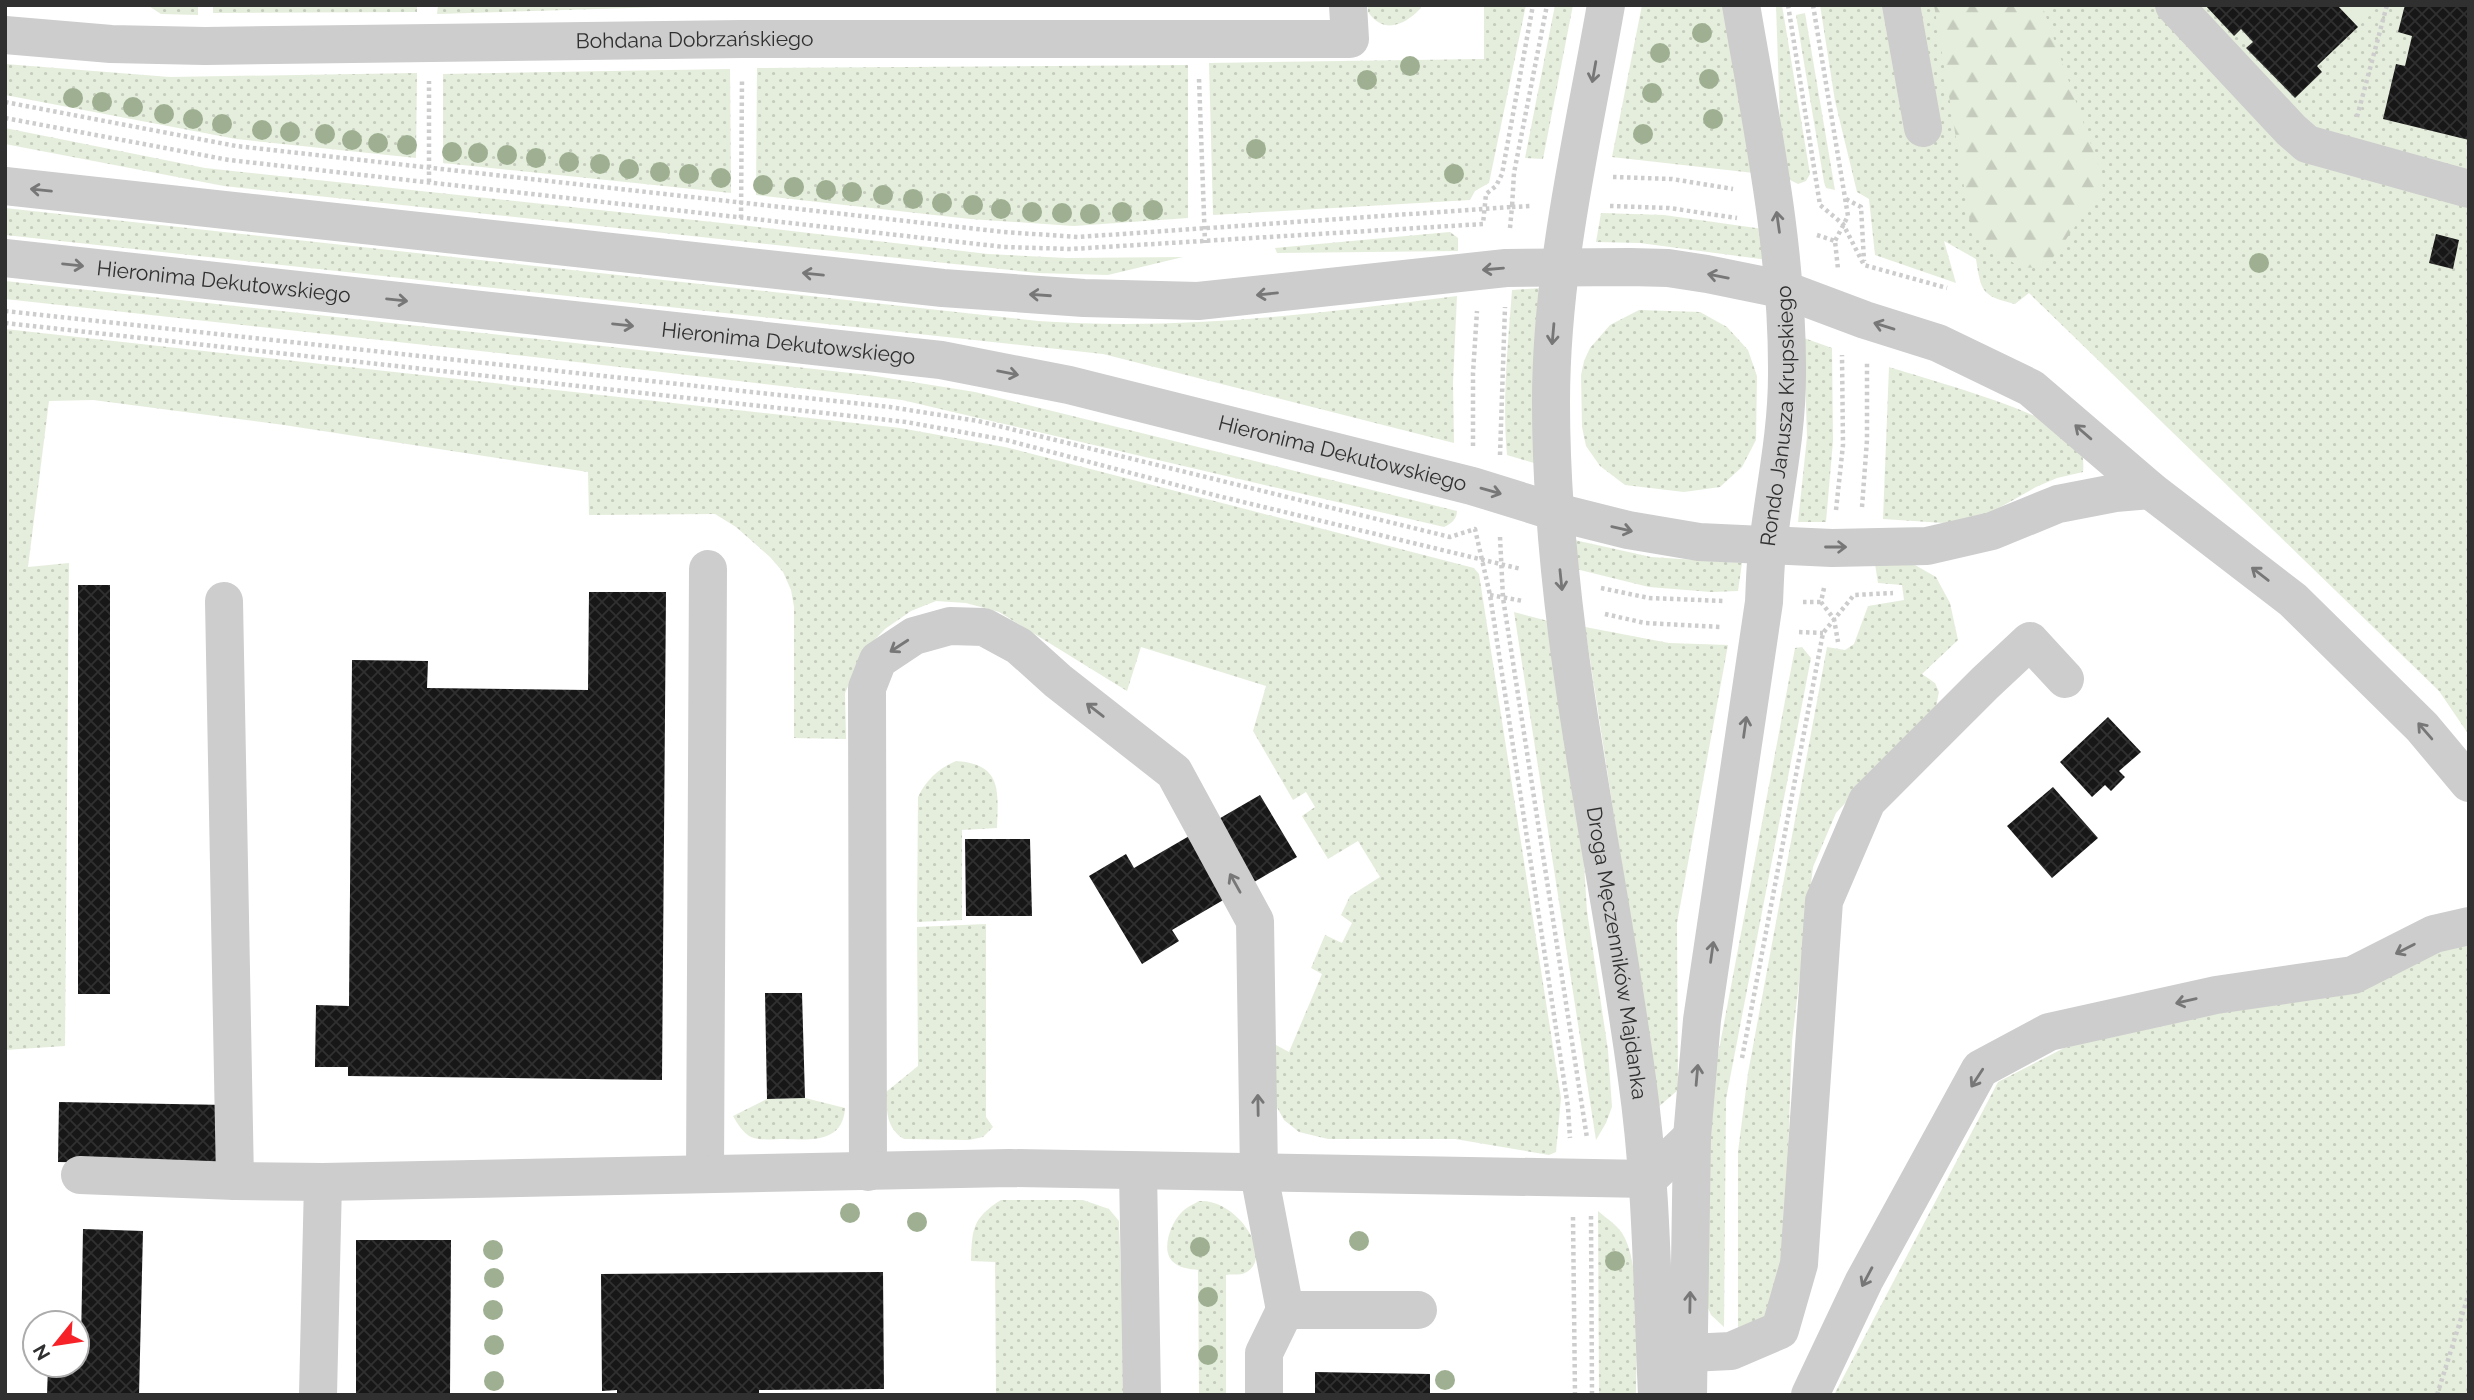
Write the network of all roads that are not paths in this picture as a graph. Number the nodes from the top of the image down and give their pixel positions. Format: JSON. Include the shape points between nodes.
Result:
{"nodes":[{"id":1,"x":1348,"y":5,"type":"edge"},
{"id":2,"x":1606,"y":5,"type":"edge"},
{"id":3,"x":1741,"y":5,"type":"edge"},
{"id":4,"x":1901,"y":5,"type":"edge"},
{"id":5,"x":2174,"y":5,"type":"edge"},
{"id":6,"x":5,"y":35,"type":"edge"},
{"id":7,"x":1923,"y":128,"type":"dead end"},
{"id":8,"x":5,"y":186,"type":"edge"},
{"id":9,"x":2469,"y":189,"type":"edge"},
{"id":10,"x":5,"y":258,"type":"edge"},
{"id":11,"x":1561,"y":267,"type":"junction"},
{"id":12,"x":1785,"y":290,"type":"junction"},
{"id":13,"x":2150,"y":490,"type":"junction"},
{"id":14,"x":1556,"y":512,"type":"junction"},
{"id":15,"x":1768,"y":545,"type":"junction"},
{"id":16,"x":708,"y":569,"type":"dead end"},
{"id":17,"x":224,"y":601,"type":"dead end"},
{"id":18,"x":2065,"y":679,"type":"dead end"},
{"id":19,"x":2469,"y":783,"type":"edge"},
{"id":20,"x":2469,"y":926,"type":"edge"},
{"id":21,"x":1692,"y":1137,"type":"junction"},
{"id":22,"x":1138,"y":1171,"type":"junction"},
{"id":23,"x":868,"y":1172,"type":"junction"},
{"id":24,"x":705,"y":1174,"type":"junction"},
{"id":25,"x":1259,"y":1174,"type":"junction"},
{"id":26,"x":80,"y":1175,"type":"dead end"},
{"id":27,"x":1648,"y":1179,"type":"junction"},
{"id":28,"x":235,"y":1181,"type":"junction"},
{"id":29,"x":323,"y":1182,"type":"junction"},
{"id":30,"x":1285,"y":1310,"type":"junction"},
{"id":31,"x":1419,"y":1310,"type":"dead end"},
{"id":32,"x":1689,"y":1353,"type":"junction"},
{"id":33,"x":318,"y":1395,"type":"edge"},
{"id":34,"x":1142,"y":1395,"type":"edge"},
{"id":35,"x":1264,"y":1395,"type":"edge"},
{"id":36,"x":1657,"y":1395,"type":"edge"},
{"id":37,"x":1688,"y":1395,"type":"edge"},
{"id":38,"x":1810,"y":1395,"type":"edge"}],
"edges":[{"from":1,"to":6,"type":"street","name":"Bohdana Dobrzańskiego","via":[[1350,39],[742,39],[205,47]]},
{"from":2,"to":11,"type":"street","one_way":true},
{"from":12,"to":3,"type":"street","one_way":true,"via":[[1779,224]]},
{"from":4,"to":7,"type":"street"},
{"from":5,"to":9,"type":"street","via":[[2306,144]]},
{"from":11,"to":8,"type":"street","one_way":true,"via":[[1506,268],[1198,301],[1084,298],[943,288]]},
{"from":10,"to":14,"type":"street","name":"Hieronima Dekutowskiego","one_way":true,"via":[[941,360],[1069,385],[1501,494]]},
{"from":12,"to":11,"type":"street","name":"Rondo Janusza Krupskiego","one_way":true,"via":[[1668,268]]},
{"from":11,"to":14,"type":"street","one_way":true,"via":[[1552,340]]},
{"from":13,"to":12,"type":"street","one_way":true,"via":[[2031,388],[1938,343]]},
{"from":12,"to":15,"type":"street","name":"Rondo Janusza Krupskiego","via":[[1785,431]]},
{"from":15,"to":13,"type":"street","one_way":true,"via":[[1927,546],[1992,531],[2058,504]]},
{"from":19,"to":13,"type":"street","one_way":true,"via":[[2422,727],[2292,600]]},
{"from":14,"to":15,"type":"street","name":"Rondo Janusza Krupskiego","one_way":true,"via":[[1699,542]]},
{"from":14,"to":27,"type":"street","name":"Droga Męczenników Majdanka","via":[[1562,593],[1637,1078]]},
{"from":21,"to":15,"type":"street","one_way":true,"via":[[1702,1020],[1762,617]]},
{"from":16,"to":24,"type":"street"},
{"from":17,"to":28,"type":"street"},
{"from":18,"to":32,"type":"street","via":[[2030,641],[1867,801],[1824,901],[1799,1264],[1780,1330],[1731,1350]]},
{"from":20,"to":38,"type":"street","one_way":true,"via":[[2434,934],[2353,975],[2216,995],[2049,1032],[1980,1069],[1864,1281]]},
{"from":21,"to":27,"type":"street"},
{"from":32,"to":21,"type":"street","one_way":true},
{"from":22,"to":23,"type":"street"},
{"from":22,"to":25,"type":"street"},
{"from":22,"to":34,"type":"street"},
{"from":23,"to":24,"type":"street"},
{"from":25,"to":23,"type":"street","one_way":true,"via":[[1255,922],[1174,772],[1019,646],[984,627],[950,626],[914,636],[878,660],[867,688]]},
{"from":24,"to":29,"type":"street"},
{"from":25,"to":27,"type":"street"},
{"from":25,"to":30,"type":"street"},
{"from":26,"to":28,"type":"street"},
{"from":27,"to":36,"type":"street","name":"Droga Męczenników Majdanka"},
{"from":28,"to":29,"type":"street"},
{"from":29,"to":33,"type":"street"},
{"from":30,"to":31,"type":"street"},
{"from":30,"to":35,"type":"street","via":[[1264,1353]]},
{"from":32,"to":37,"type":"street"}]}
